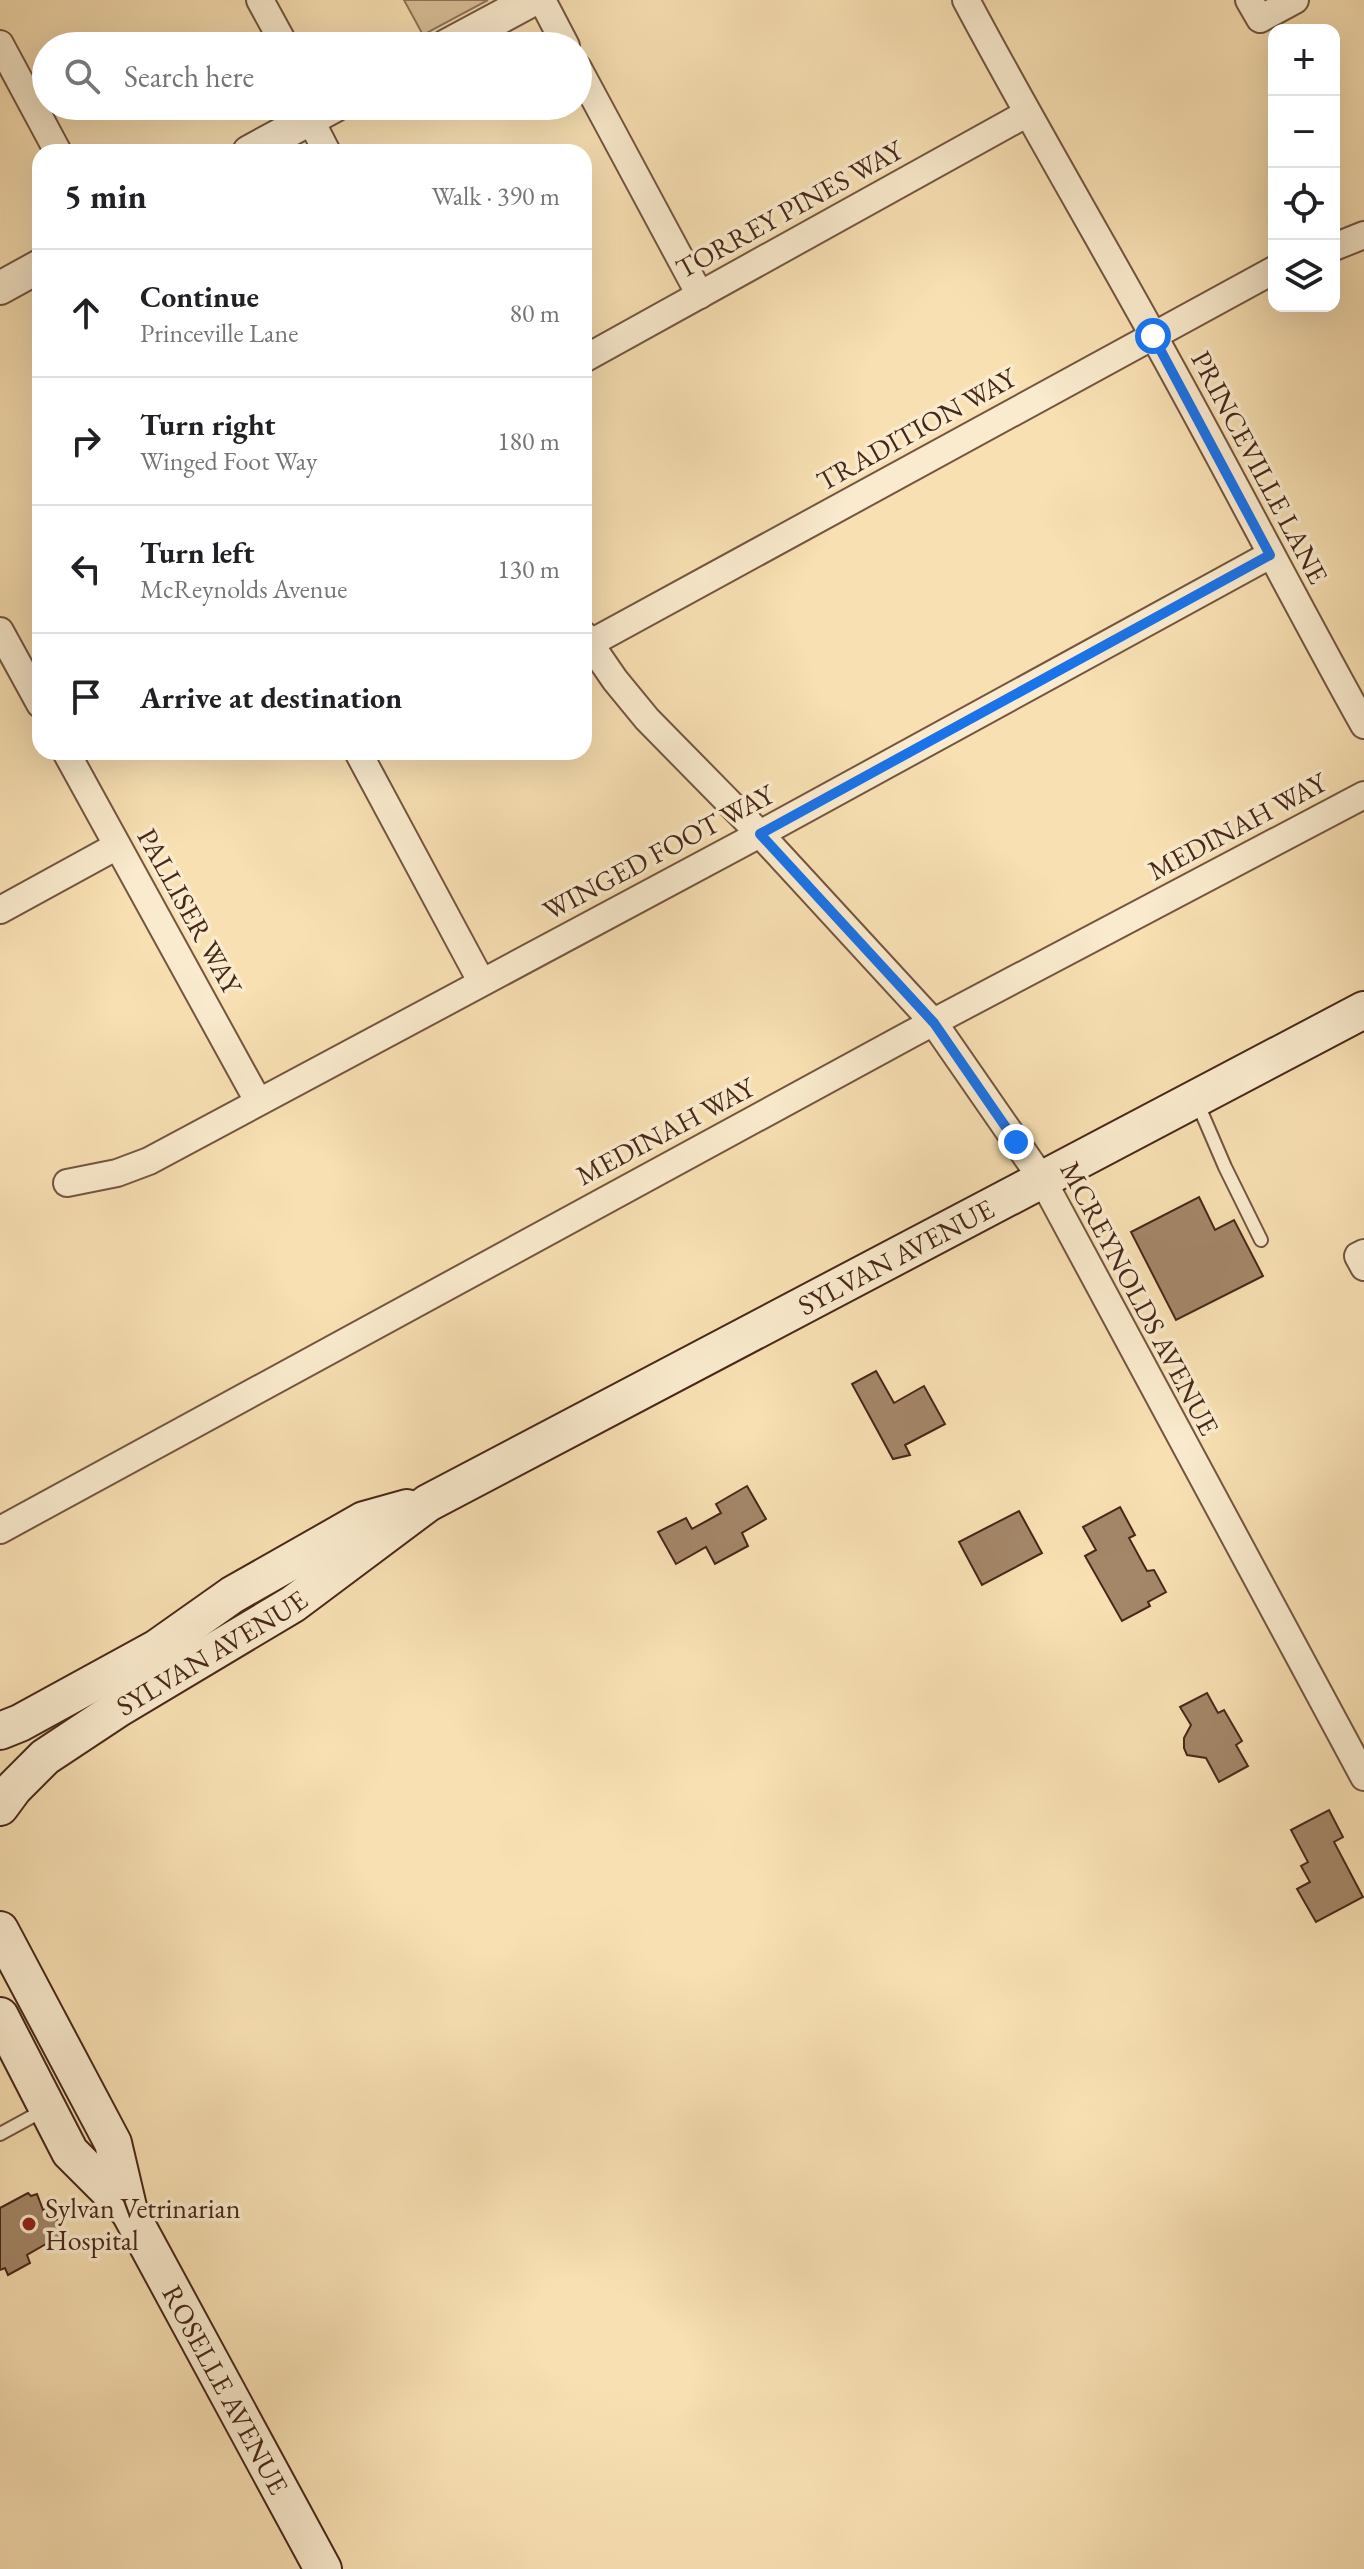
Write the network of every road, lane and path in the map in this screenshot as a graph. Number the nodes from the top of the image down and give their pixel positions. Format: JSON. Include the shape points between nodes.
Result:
{"nodes":[{"id":1,"x":260,"y":0,"type":"edge"},
{"id":2,"x":532,"y":0,"type":"edge"},
{"id":3,"x":542,"y":0,"type":"edge"},
{"id":4,"x":966,"y":0,"type":"edge"},
{"id":5,"x":1295,"y":0,"type":"edge"},
{"id":6,"x":1254,"y":10,"type":"edge"},
{"id":7,"x":277,"y":32,"type":"edge"},
{"id":8,"x":472,"y":32,"type":"edge"},
{"id":9,"x":559,"y":32,"type":"edge"},
{"id":10,"x":0,"y":44,"type":"edge"},
{"id":11,"x":592,"y":94,"type":"edge"},
{"id":12,"x":32,"y":104,"type":"edge"},
{"id":13,"x":1026,"y":114,"type":"junction"},
{"id":14,"x":41,"y":120,"type":"edge"},
{"id":15,"x":307,"y":120,"type":"edge"},
{"id":16,"x":323,"y":120,"type":"edge"},
{"id":17,"x":54,"y":144,"type":"edge"},
{"id":18,"x":264,"y":144,"type":"edge"},
{"id":19,"x":326,"y":144,"type":"edge"},
{"id":20,"x":1364,"y":235,"type":"edge"},
{"id":21,"x":1340,"y":245,"type":"edge"},
{"id":22,"x":32,"y":270,"type":"edge"},
{"id":23,"x":1268,"y":273,"type":"edge"},
{"id":24,"x":0,"y":288,"type":"edge"},
{"id":25,"x":700,"y":295,"type":"junction"},
{"id":26,"x":1153,"y":336,"type":"junction"},
{"id":27,"x":592,"y":355,"type":"edge"},
{"id":28,"x":1270,"y":555,"type":"junction"},
{"id":29,"x":0,"y":631,"type":"edge"},
{"id":30,"x":592,"y":637,"type":"edge"},
{"id":31,"x":592,"y":648,"type":"edge"},
{"id":32,"x":32,"y":689,"type":"edge"},
{"id":33,"x":1364,"y":725,"type":"edge"},
{"id":34,"x":70,"y":760,"type":"edge"},
{"id":35,"x":362,"y":760,"type":"edge"},
{"id":36,"x":1364,"y":795,"type":"edge"},
{"id":37,"x":760,"y":834,"type":"junction"},
{"id":38,"x":117,"y":846,"type":"junction"},
{"id":39,"x":0,"y":910,"type":"edge"},
{"id":40,"x":481,"y":981,"type":"junction"},
{"id":41,"x":1364,"y":1010,"type":"edge"},
{"id":42,"x":934,"y":1023,"type":"junction"},
{"id":43,"x":1195,"y":1099,"type":"junction"},
{"id":44,"x":258,"y":1101,"type":"junction"},
{"id":45,"x":1042,"y":1179,"type":"junction"},
{"id":46,"x":67,"y":1183,"type":"dead end"},
{"id":47,"x":1261,"y":1240,"type":"dead end"},
{"id":48,"x":1364,"y":1253,"type":"edge"},
{"id":49,"x":1364,"y":1267,"type":"edge"},
{"id":50,"x":428,"y":1503,"type":"junction"},
{"id":51,"x":0,"y":1530,"type":"edge"},
{"id":52,"x":0,"y":1731,"type":"edge"},
{"id":53,"x":1364,"y":1777,"type":"edge"},
{"id":54,"x":0,"y":1807,"type":"edge"},
{"id":55,"x":0,"y":1930,"type":"edge"},
{"id":56,"x":0,"y":2016,"type":"edge"},
{"id":57,"x":48,"y":2109,"type":"junction"},
{"id":58,"x":0,"y":2134,"type":"edge"},
{"id":59,"x":129,"y":2211,"type":"junction"},
{"id":60,"x":323,"y":2569,"type":"edge"}],
"edges":[{"from":1,"to":7,"type":"street"},
{"from":2,"to":8,"type":"street"},
{"from":3,"to":9,"type":"street"},
{"from":4,"to":13,"type":"street","name":"PRINCEVILLE LANE"},
{"from":5,"to":6,"type":"street"},
{"from":10,"to":12,"type":"street"},
{"from":11,"to":25,"type":"street"},
{"from":13,"to":25,"type":"street","name":"TORREY PINES WAY"},
{"from":13,"to":26,"type":"street","name":"PRINCEVILLE LANE"},
{"from":14,"to":17,"type":"street"},
{"from":15,"to":18,"type":"street"},
{"from":16,"to":19,"type":"street"},
{"from":20,"to":21,"type":"street"},
{"from":22,"to":24,"type":"street"},
{"from":23,"to":26,"type":"street","name":"TRADITION WAY"},
{"from":25,"to":27,"type":"street","name":"TORREY PINES WAY"},
{"from":26,"to":28,"type":"street","name":"PRINCEVILLE LANE"},
{"from":26,"to":30,"type":"street","name":"TRADITION WAY"},
{"from":28,"to":33,"type":"street","name":"PRINCEVILLE LANE"},
{"from":28,"to":37,"type":"street","name":"WINGED FOOT WAY"},
{"from":29,"to":32,"type":"street"},
{"from":31,"to":37,"type":"street","name":"MCREYNOLDS AVENUE","via":[[647,719]]},
{"from":34,"to":38,"type":"street","name":"PALLISER WAY"},
{"from":35,"to":40,"type":"street"},
{"from":36,"to":42,"type":"street","name":"MEDINAH WAY"},
{"from":37,"to":40,"type":"street","name":"WINGED FOOT WAY"},
{"from":37,"to":42,"type":"street","name":"MCREYNOLDS AVENUE"},
{"from":38,"to":39,"type":"street"},
{"from":38,"to":44,"type":"street","name":"PALLISER WAY"},
{"from":40,"to":44,"type":"street","name":"WINGED FOOT WAY"},
{"from":41,"to":43,"type":"main road","name":"SYLVAN AVENUE"},
{"from":42,"to":45,"type":"street","name":"MCREYNOLDS AVENUE"},
{"from":42,"to":51,"type":"street","name":"MEDINAH WAY"},
{"from":43,"to":45,"type":"main road","name":"SYLVAN AVENUE"},
{"from":43,"to":47,"type":"lane"},
{"from":44,"to":46,"type":"street","name":"WINGED FOOT WAY","via":[[149,1161]]},
{"from":45,"to":50,"type":"main road","name":"SYLVAN AVENUE"},
{"from":45,"to":53,"type":"street","name":"MCREYNOLDS AVENUE"},
{"from":48,"to":49,"type":"street","via":[[1358,1256]]},
{"from":50,"to":52,"type":"main road","name":"SYLVAN AVENUE","via":[[364,1520],[232,1595],[157,1648]]},
{"from":50,"to":54,"type":"main road","name":"SYLVAN AVENUE","via":[[293,1604],[45,1757]]},
{"from":55,"to":59,"type":"main road","name":"ROSELLE AVENUE","via":[[113,2143]]},
{"from":56,"to":57,"type":"main road","name":"ROSELLE AVENUE"},
{"from":57,"to":58,"type":"lane"},
{"from":57,"to":59,"type":"main road","name":"ROSELLE AVENUE","via":[[70,2152]]},
{"from":59,"to":60,"type":"main road","name":"ROSELLE AVENUE"}]}
